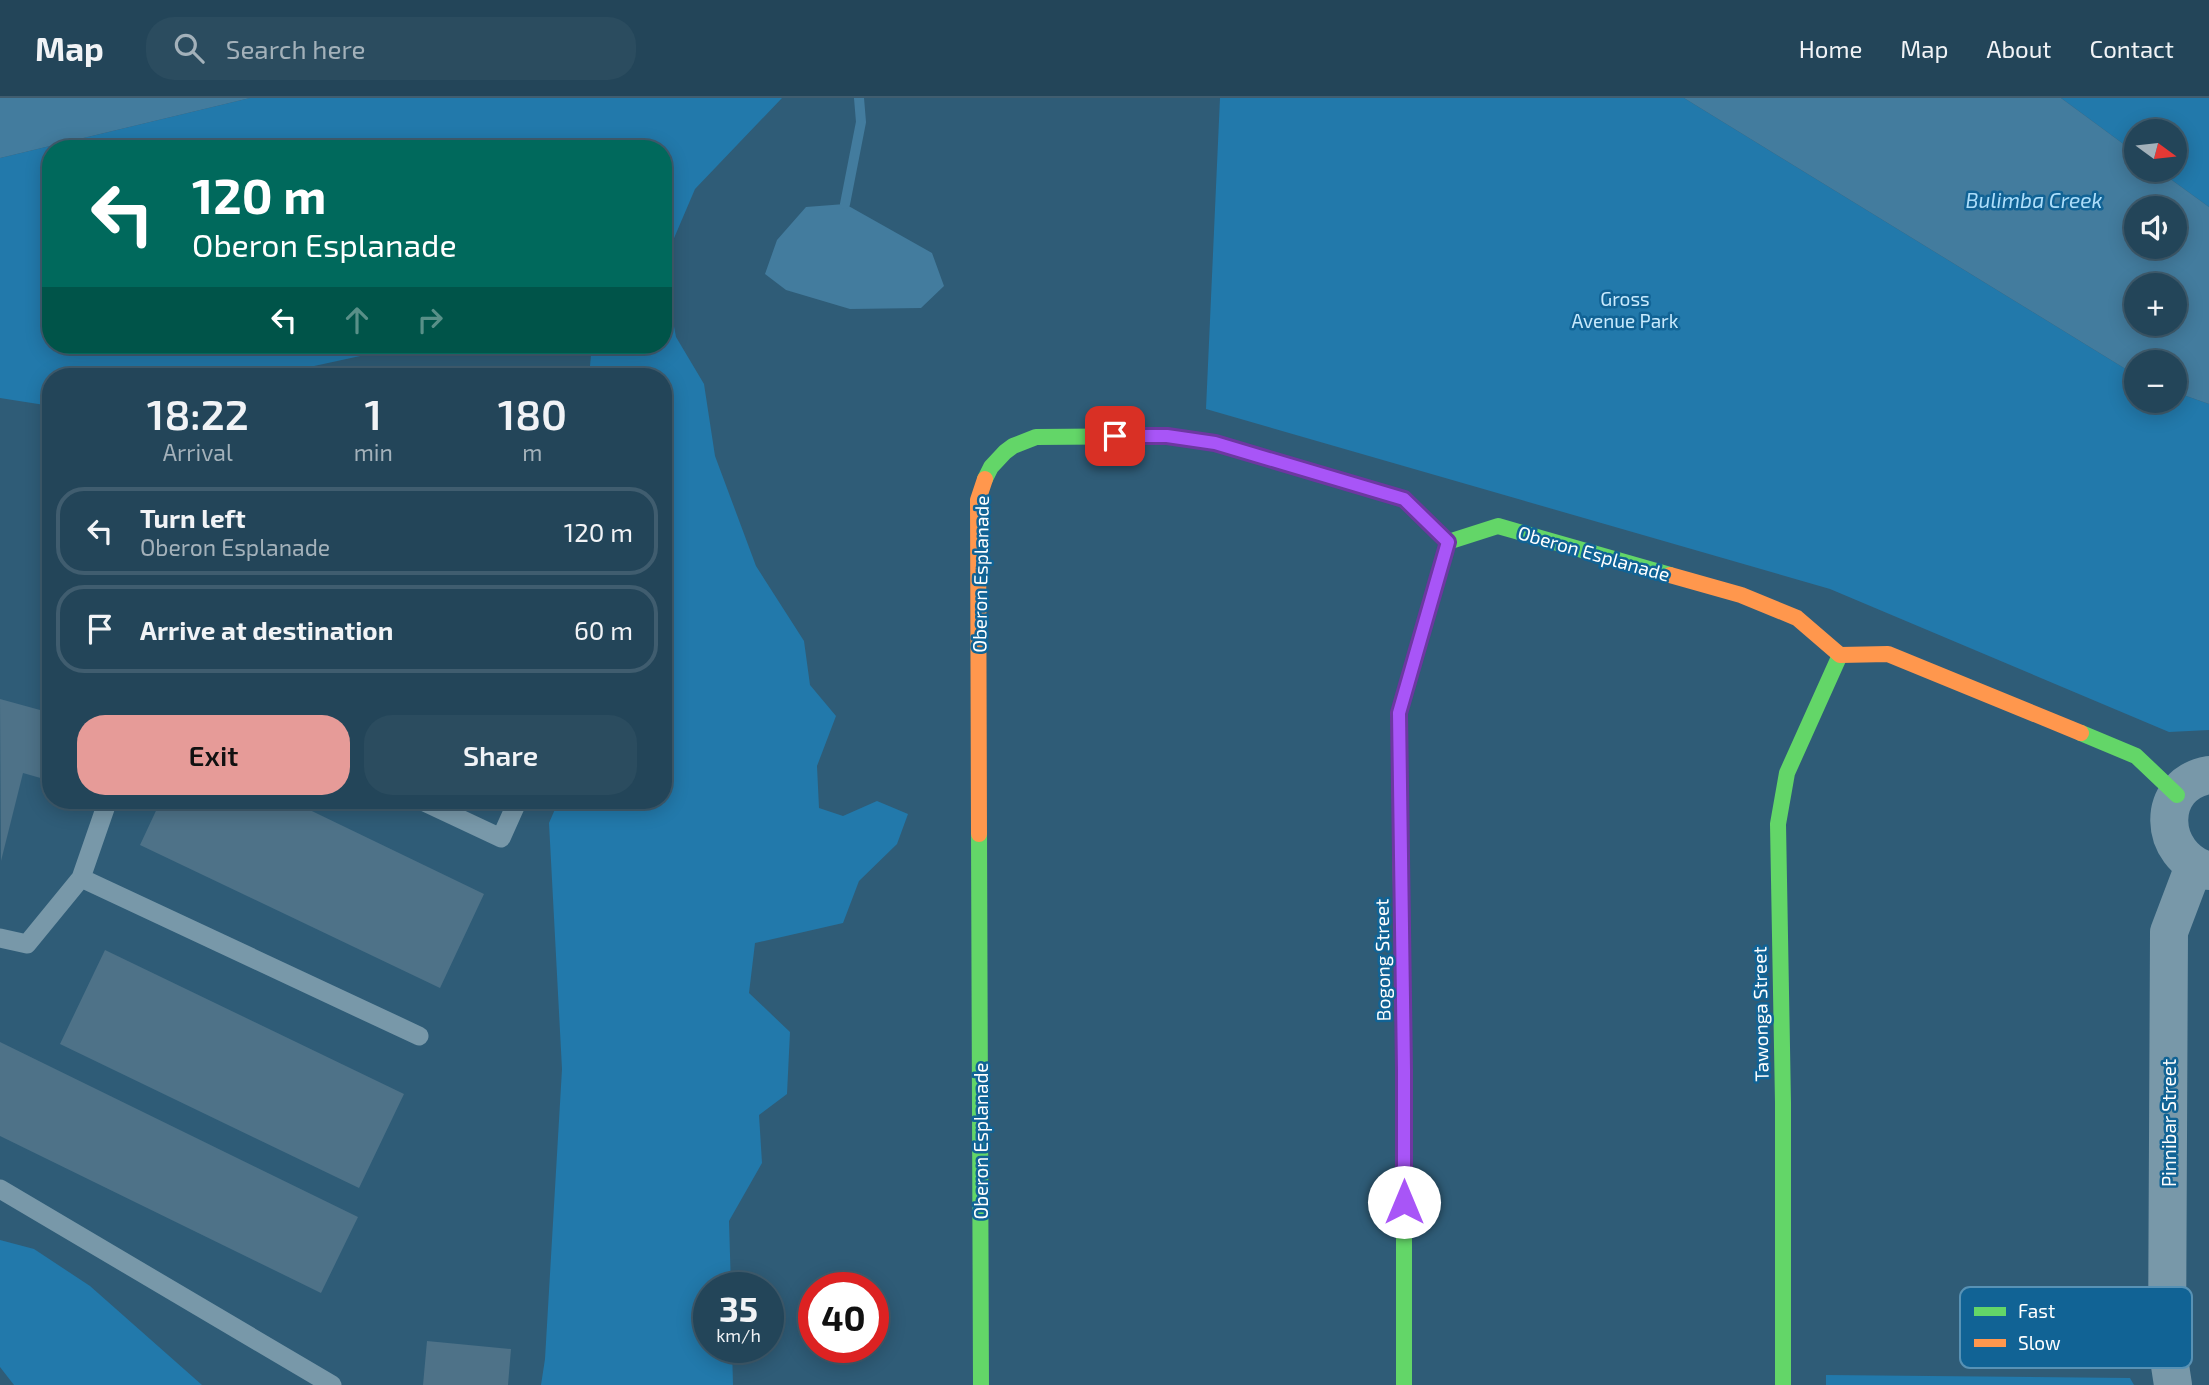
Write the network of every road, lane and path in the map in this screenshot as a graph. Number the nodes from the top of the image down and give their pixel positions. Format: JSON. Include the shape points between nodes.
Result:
{"nodes":[{"id":1,"x":1448,"y":542,"type":"junction"},
{"id":2,"x":1840,"y":655,"type":"junction"},
{"id":3,"x":2209,"y":775,"type":"edge"},
{"id":4,"x":2177,"y":795,"type":"junction"},
{"id":5,"x":105,"y":809,"type":"edge"},
{"id":6,"x":439,"y":809,"type":"edge"},
{"id":7,"x":514,"y":809,"type":"edge"},
{"id":8,"x":2202,"y":868,"type":"edge"},
{"id":9,"x":81,"y":878,"type":"junction"},
{"id":10,"x":0,"y":938,"type":"edge"},
{"id":11,"x":419,"y":1036,"type":"dead end"},
{"id":12,"x":0,"y":1189,"type":"edge"},
{"id":13,"x":2167,"y":1287,"type":"edge"},
{"id":14,"x":332,"y":1385,"type":"edge"},
{"id":15,"x":981,"y":1385,"type":"edge"},
{"id":16,"x":1404,"y":1385,"type":"edge"},
{"id":17,"x":1783,"y":1385,"type":"edge"}],
"edges":[{"from":1,"to":2,"type":"street","name":"Oberon Esplanade","via":[[1498,526],[1741,595],[1797,618]]},
{"from":1,"to":15,"type":"street","name":"Oberon Esplanade","via":[[1404,499],[1188,438],[1036,438],[1003,452],[983,481],[978,500]]},
{"from":1,"to":16,"type":"street","name":"Bogong Street","via":[[1399,713]]},
{"from":2,"to":4,"type":"street","via":[[1888,654],[2136,756]]},
{"from":2,"to":17,"type":"street","name":"Tawonga Street","via":[[1787,772],[1778,824]]},
{"from":3,"to":4,"type":"street","via":[[2188,783]]},
{"from":4,"to":8,"type":"street","via":[[2169,826],[2173,842],[2182,855]]},
{"from":5,"to":9,"type":"lane"},
{"from":6,"to":7,"type":"lane","via":[[500,838]]},
{"from":8,"to":13,"type":"street","name":"Pinnibar Street","via":[[2169,932]]},
{"from":9,"to":10,"type":"lane","via":[[27,944]]},
{"from":9,"to":11,"type":"lane"},
{"from":12,"to":14,"type":"lane"}]}
